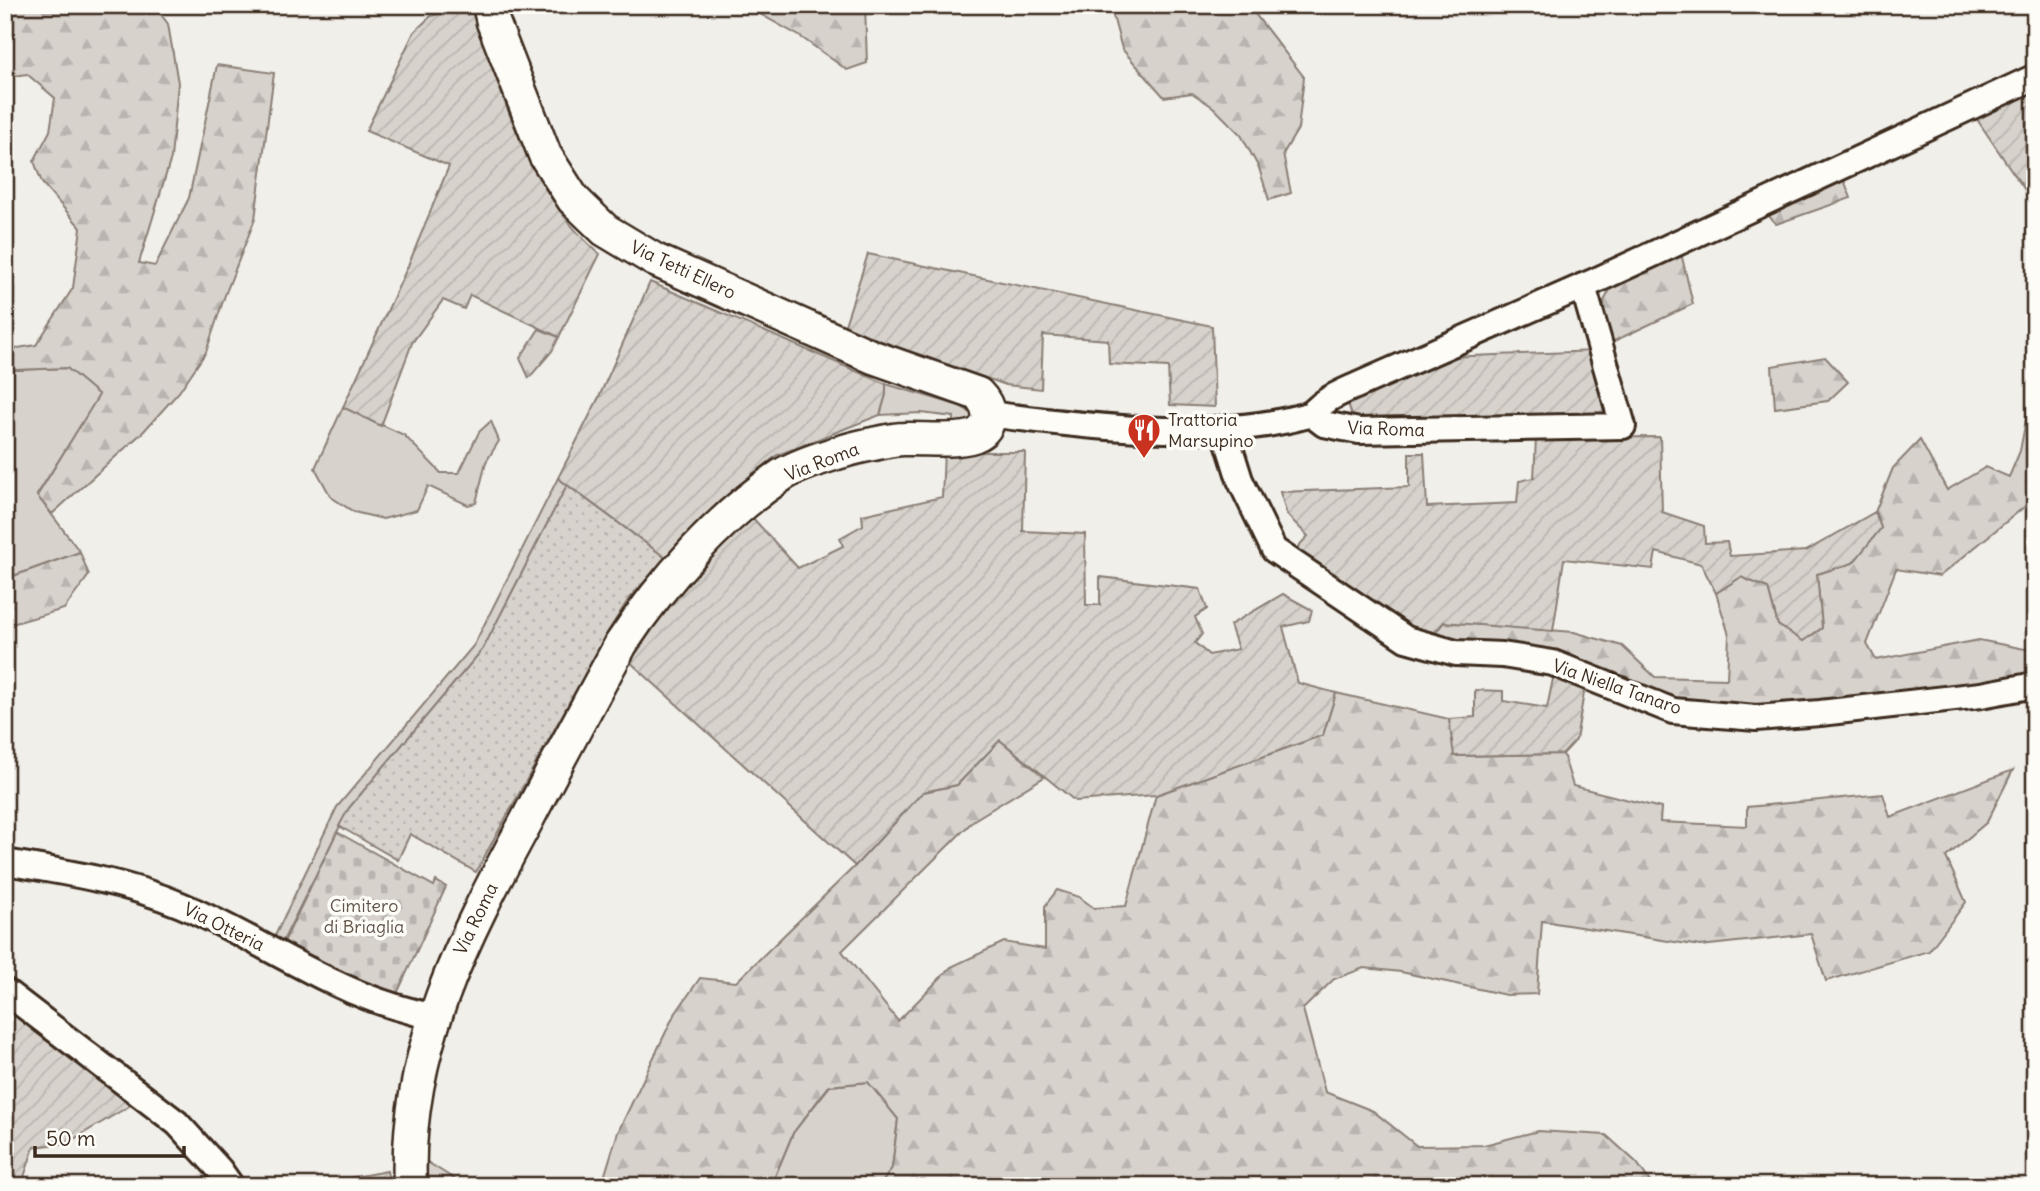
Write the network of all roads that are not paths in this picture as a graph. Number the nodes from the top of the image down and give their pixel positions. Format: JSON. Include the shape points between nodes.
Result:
{"nodes":[{"id":1,"x":489,"y":5,"type":"edge"},
{"id":2,"x":2035,"y":77,"type":"edge"},
{"id":3,"x":1583,"y":286,"type":"junction"},
{"id":4,"x":989,"y":414,"type":"junction"},
{"id":5,"x":1311,"y":414,"type":"junction"},
{"id":6,"x":1224,"y":429,"type":"junction"},
{"id":7,"x":2035,"y":685,"type":"edge"},
{"id":8,"x":5,"y":862,"type":"edge"},
{"id":9,"x":5,"y":991,"type":"edge"},
{"id":10,"x":433,"y":1017,"type":"junction"},
{"id":11,"x":231,"y":1186,"type":"edge"},
{"id":12,"x":410,"y":1186,"type":"edge"}],
"edges":[{"from":1,"to":4,"type":"main road","name":"Via Tetti Ellero","via":[[545,155],[573,199],[605,230],[655,260],[873,357],[978,394]]},
{"from":2,"to":3,"type":"street"},
{"from":3,"to":5,"type":"street","via":[[1358,385]]},
{"from":3,"to":5,"type":"street","name":"Via Roma","via":[[1623,426],[1359,431],[1324,424]]},
{"from":4,"to":6,"type":"street","via":[[1102,425]]},
{"from":4,"to":10,"type":"main road","name":"Via Roma","via":[[981,433],[970,438],[900,439],[853,447],[785,474],[737,509],[675,573],[621,643],[488,892]]},
{"from":5,"to":6,"type":"street"},
{"from":6,"to":7,"type":"street","name":"Via Niella Tanaro","via":[[1240,480],[1274,550],[1406,639],[1456,653],[1553,663],[1673,711],[1756,718],[1981,695]]},
{"from":8,"to":10,"type":"street","name":"Via Otteria","via":[[130,886],[181,905],[334,983],[396,1008]]},
{"from":9,"to":11,"type":"street","via":[[177,1123]]},
{"from":10,"to":12,"type":"main road","name":"Via Roma","via":[[412,1121]]}]}
